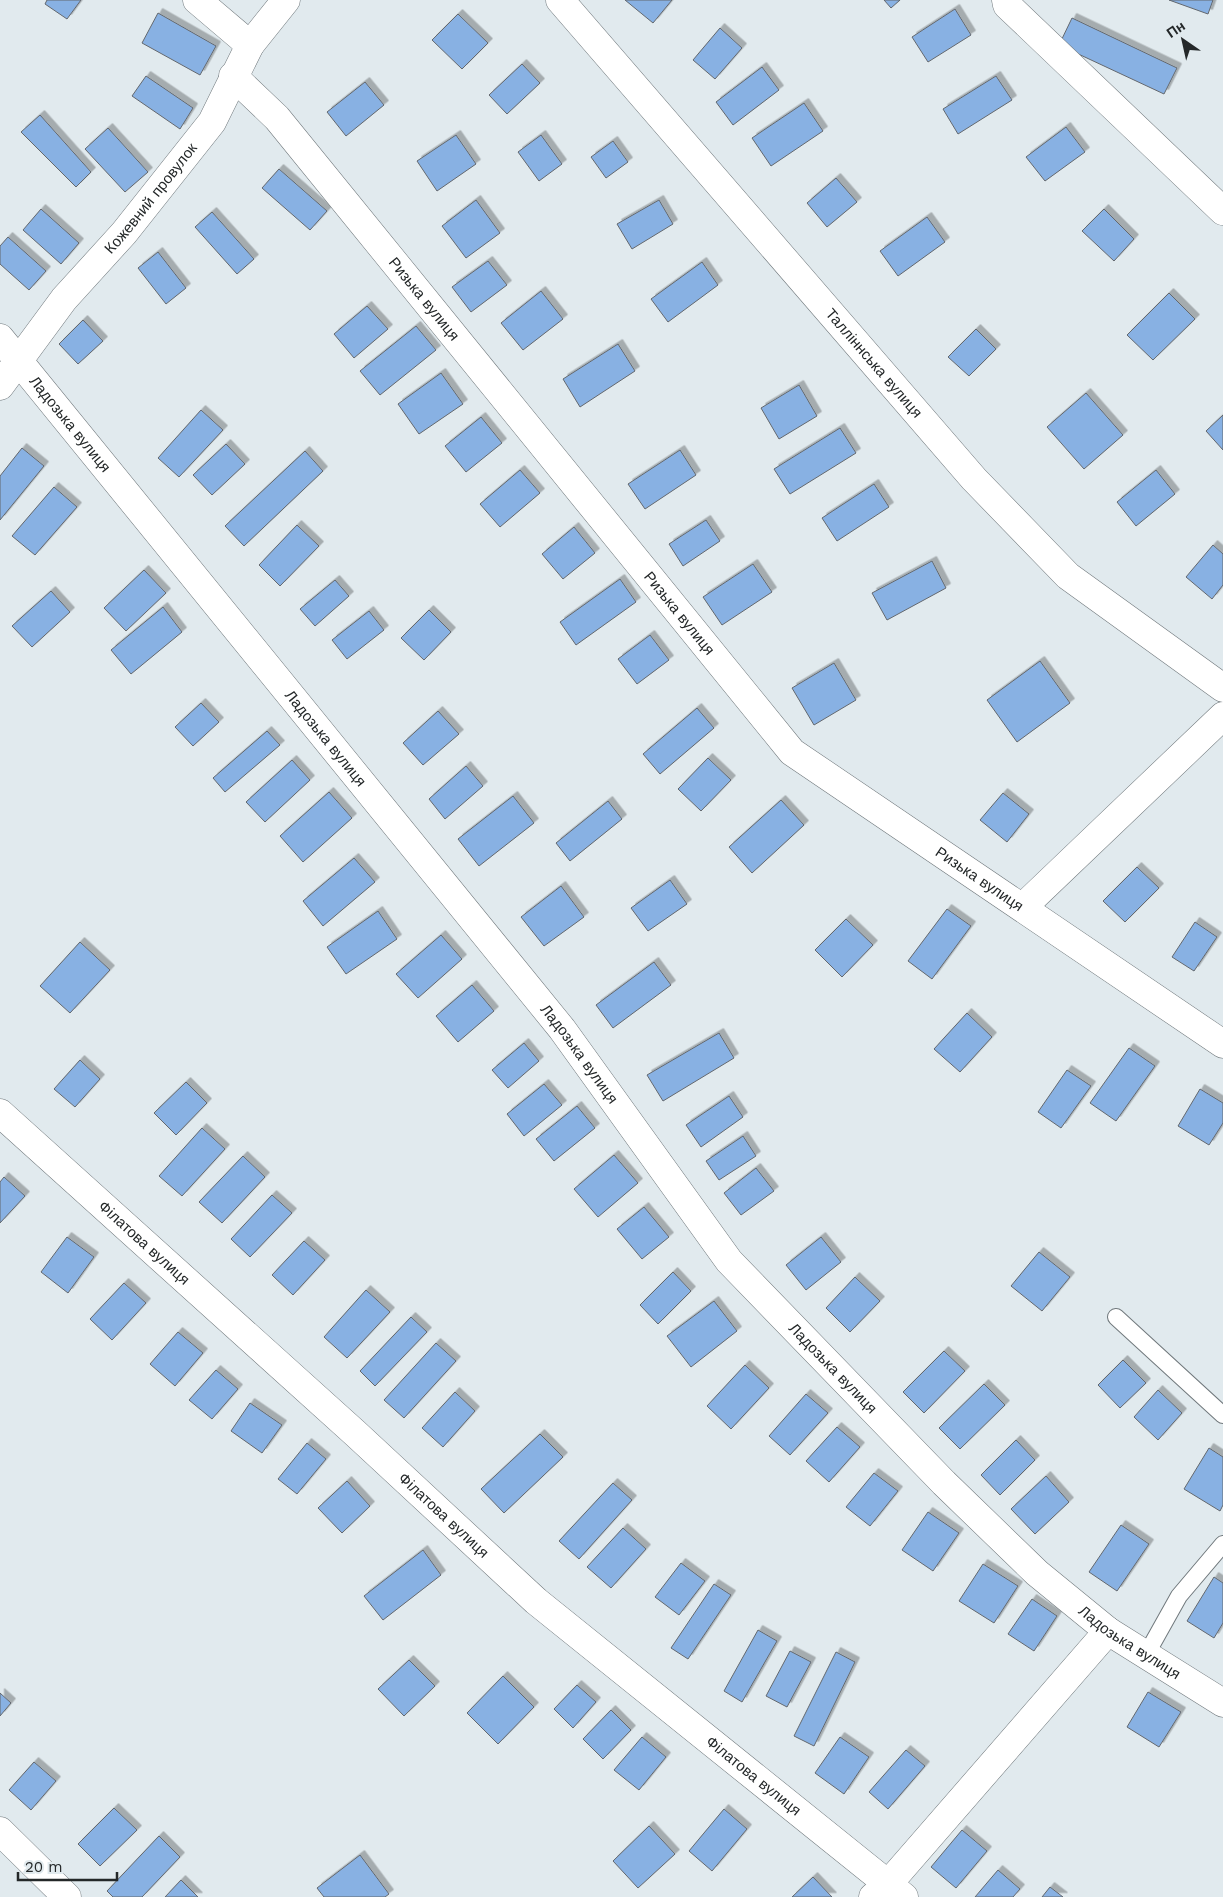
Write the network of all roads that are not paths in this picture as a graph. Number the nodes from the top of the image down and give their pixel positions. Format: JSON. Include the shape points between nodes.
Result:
{"nodes":[{"id":1,"x":197,"y":0,"type":"edge"},
{"id":2,"x":286,"y":0,"type":"edge"},
{"id":3,"x":560,"y":0,"type":"edge"},
{"id":4,"x":1006,"y":0,"type":"edge"},
{"id":5,"x":250,"y":45,"type":"junction"},
{"id":6,"x":233,"y":76,"type":"junction"},
{"id":7,"x":1223,"y":211,"type":"edge"},
{"id":8,"x":0,"y":338,"type":"edge"},
{"id":9,"x":19,"y":361,"type":"junction"},
{"id":10,"x":0,"y":386,"type":"edge"},
{"id":11,"x":1223,"y":688,"type":"edge"},
{"id":12,"x":1223,"y":716,"type":"edge"},
{"id":13,"x":1023,"y":907,"type":"junction"},
{"id":14,"x":1223,"y":1044,"type":"edge"},
{"id":15,"x":0,"y":1113,"type":"edge"},
{"id":16,"x":1116,"y":1317,"type":"dead end"},
{"id":17,"x":1223,"y":1415,"type":"edge"},
{"id":18,"x":1223,"y":1544,"type":"edge"},
{"id":19,"x":1108,"y":1631,"type":"junction"},
{"id":20,"x":1146,"y":1655,"type":"junction"},
{"id":21,"x":1223,"y":1703,"type":"edge"},
{"id":22,"x":0,"y":1831,"type":"edge"},
{"id":23,"x":889,"y":1892,"type":"edge"},
{"id":24,"x":67,"y":1897,"type":"edge"}],
"edges":[{"from":1,"to":5,"type":"street"},
{"from":2,"to":5,"type":"street","name":"Кожевний провулок"},
{"from":3,"to":11,"type":"street","name":"Талліннська вулиця","via":[[974,479],[1068,576]]},
{"from":4,"to":7,"type":"street","via":[[1014,12]]},
{"from":5,"to":6,"type":"street","name":"Кожевний провулок"},
{"from":6,"to":9,"type":"street","name":"Кожевний провулок","via":[[212,122],[124,233],[64,299]]},
{"from":6,"to":13,"type":"street","name":"Ризька вулиця","via":[[277,118],[792,752]]},
{"from":8,"to":9,"type":"street","name":"Ладозька вулиця"},
{"from":9,"to":10,"type":"street","name":"Кожевний провулок"},
{"from":9,"to":19,"type":"street","name":"Ладозька вулиця","via":[[562,1029],[729,1261],[944,1484],[1037,1573]]},
{"from":12,"to":13,"type":"street"},
{"from":13,"to":14,"type":"street","name":"Ризька вулиця"},
{"from":15,"to":23,"type":"street","name":"Філатова вулиця","via":[[355,1432],[536,1601]]},
{"from":16,"to":17,"type":"lane"},
{"from":18,"to":20,"type":"lane","via":[[1179,1596]]},
{"from":19,"to":20,"type":"street","name":"Ладозька вулиця"},
{"from":19,"to":23,"type":"street"},
{"from":20,"to":21,"type":"street","name":"Ладозька вулиця"},
{"from":22,"to":24,"type":"street"}]}
